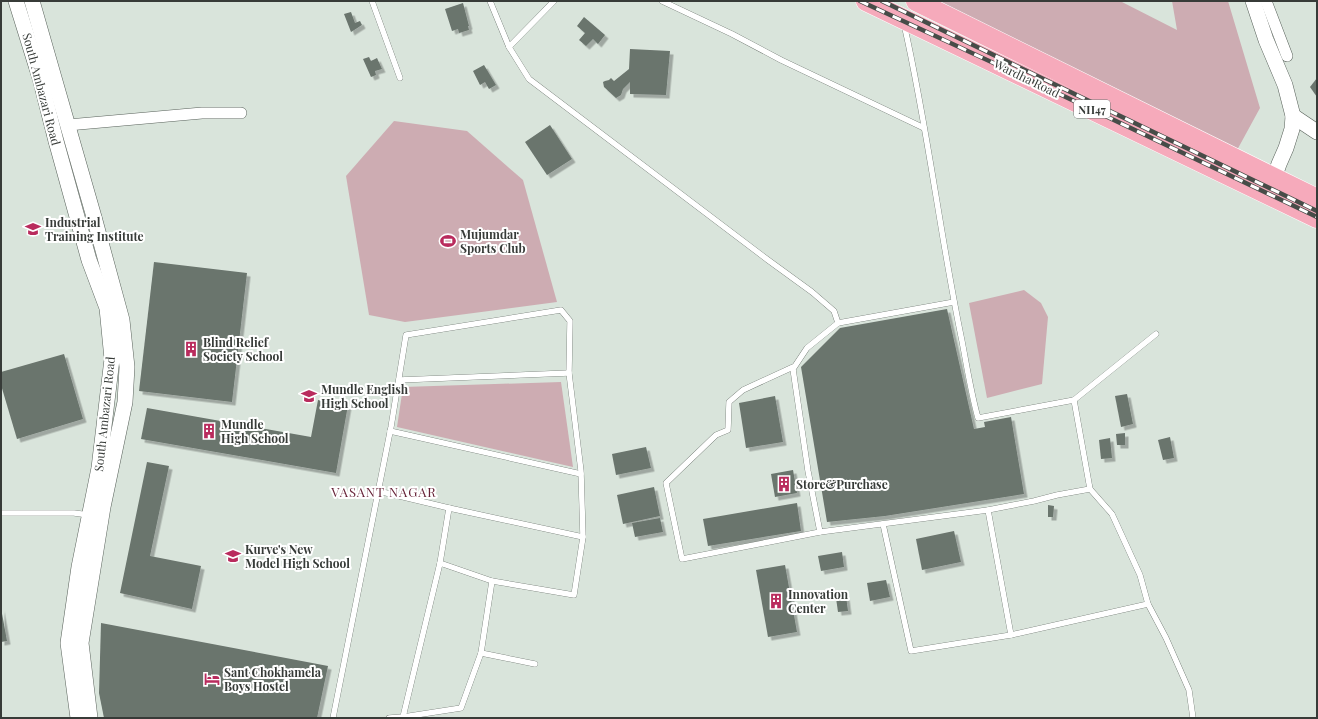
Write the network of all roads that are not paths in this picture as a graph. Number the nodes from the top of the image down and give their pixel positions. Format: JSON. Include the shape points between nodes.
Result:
{"nodes":[{"id":1,"x":16,"y":1,"type":"edge"},
{"id":2,"x":32,"y":1,"type":"edge"},
{"id":3,"x":372,"y":1,"type":"edge"},
{"id":4,"x":490,"y":1,"type":"edge"},
{"id":5,"x":554,"y":1,"type":"edge"},
{"id":6,"x":662,"y":1,"type":"edge"},
{"id":7,"x":866,"y":1,"type":"edge"},
{"id":8,"x":916,"y":1,"type":"edge"},
{"id":9,"x":1246,"y":1,"type":"edge"},
{"id":10,"x":1253,"y":1,"type":"edge"},
{"id":11,"x":1266,"y":1,"type":"edge"},
{"id":12,"x":902,"y":18,"type":"junction"},
{"id":13,"x":509,"y":47,"type":"junction"},
{"id":14,"x":1287,"y":56,"type":"dead end"},
{"id":15,"x":400,"y":78,"type":"dead end"},
{"id":16,"x":1289,"y":106,"type":"junction"},
{"id":17,"x":241,"y":113,"type":"dead end"},
{"id":18,"x":68,"y":125,"type":"junction"},
{"id":19,"x":924,"y":128,"type":"junction"},
{"id":20,"x":1317,"y":132,"type":"edge"},
{"id":21,"x":1268,"y":184,"type":"junction"},
{"id":22,"x":1317,"y":199,"type":"edge"},
{"id":23,"x":1317,"y":218,"type":"edge"},
{"id":24,"x":954,"y":302,"type":"junction"},
{"id":25,"x":838,"y":323,"type":"junction"},
{"id":26,"x":1156,"y":334,"type":"dead end"},
{"id":27,"x":793,"y":367,"type":"junction"},
{"id":28,"x":569,"y":373,"type":"junction"},
{"id":29,"x":399,"y":380,"type":"junction"},
{"id":30,"x":1074,"y":400,"type":"junction"},
{"id":31,"x":390,"y":431,"type":"junction"},
{"id":32,"x":581,"y":474,"type":"junction"},
{"id":33,"x":1090,"y":489,"type":"junction"},
{"id":34,"x":378,"y":491,"type":"junction"},
{"id":35,"x":449,"y":508,"type":"junction"},
{"id":36,"x":988,"y":510,"type":"junction"},
{"id":37,"x":1,"y":513,"type":"edge"},
{"id":38,"x":90,"y":515,"type":"junction"},
{"id":39,"x":883,"y":524,"type":"junction"},
{"id":40,"x":820,"y":532,"type":"junction"},
{"id":41,"x":583,"y":537,"type":"junction"},
{"id":42,"x":440,"y":563,"type":"junction"},
{"id":43,"x":492,"y":581,"type":"junction"},
{"id":44,"x":1148,"y":604,"type":"junction"},
{"id":45,"x":1010,"y":635,"type":"junction"},
{"id":46,"x":481,"y":653,"type":"junction"},
{"id":47,"x":535,"y":664,"type":"dead end"},
{"id":48,"x":78,"y":718,"type":"edge"},
{"id":49,"x":90,"y":718,"type":"edge"},
{"id":50,"x":333,"y":718,"type":"edge"},
{"id":51,"x":389,"y":718,"type":"edge"},
{"id":52,"x":403,"y":718,"type":"edge"},
{"id":53,"x":1193,"y":718,"type":"edge"}],
"edges":[{"from":1,"to":38,"type":"main road","name":"South Ambazari Road","via":[[40,78],[89,260],[107,308],[112,359],[99,468]]},
{"from":2,"to":18,"type":"main road","name":"South Ambazari Road"},
{"from":3,"to":15,"type":"lane"},
{"from":4,"to":13,"type":"lane"},
{"from":5,"to":13,"type":"lane"},
{"from":6,"to":19,"type":"lane"},
{"from":7,"to":12,"type":"highway","name":"Wardha Road","number":"NH47"},
{"from":8,"to":21,"type":"highway","name":"Wardha Road","number":"NH47"},
{"from":9,"to":16,"type":"main road"},
{"from":10,"to":16,"type":"main road","via":[[1285,86]]},
{"from":11,"to":14,"type":"street"},
{"from":12,"to":19,"type":"lane"},
{"from":12,"to":21,"type":"highway","name":"Wardha Road","number":"NH47"},
{"from":13,"to":25,"type":"lane","via":[[530,79],[812,292],[834,311]]},
{"from":16,"to":20,"type":"main road"},
{"from":16,"to":21,"type":"main road","via":[[1272,157]]},
{"from":16,"to":21,"type":"main road","via":[[1292,129],[1286,148]]},
{"from":17,"to":18,"type":"street","via":[[202,113]]},
{"from":18,"to":49,"type":"main road","name":"South Ambazari Road","via":[[122,320],[127,367],[125,402],[103,507],[81,643]]},
{"from":19,"to":24,"type":"lane"},
{"from":21,"to":22,"type":"highway","name":"Wardha Road","number":"NH47"},
{"from":21,"to":23,"type":"highway","name":"Wardha Road","number":"NH47"},
{"from":24,"to":25,"type":"lane"},
{"from":24,"to":30,"type":"lane","via":[[978,418]]},
{"from":25,"to":27,"type":"lane","via":[[807,348]]},
{"from":26,"to":30,"type":"lane"},
{"from":27,"to":40,"type":"lane"},
{"from":27,"to":40,"type":"lane","via":[[742,390],[729,402],[728,430],[716,435],[666,483],[682,559]]},
{"from":28,"to":29,"type":"lane"},
{"from":28,"to":29,"type":"lane","via":[[570,321],[561,310],[406,335]]},
{"from":28,"to":32,"type":"lane"},
{"from":29,"to":31,"type":"lane"},
{"from":30,"to":33,"type":"lane"},
{"from":31,"to":32,"type":"lane"},
{"from":31,"to":34,"type":"lane"},
{"from":32,"to":41,"type":"lane"},
{"from":33,"to":36,"type":"lane"},
{"from":33,"to":44,"type":"lane","via":[[1112,514],[1140,575]]},
{"from":34,"to":35,"type":"lane"},
{"from":34,"to":50,"type":"lane"},
{"from":35,"to":41,"type":"lane"},
{"from":35,"to":42,"type":"lane"},
{"from":36,"to":39,"type":"lane"},
{"from":36,"to":45,"type":"lane"},
{"from":37,"to":38,"type":"lane"},
{"from":38,"to":48,"type":"main road","name":"South Ambazari Road","via":[[79,567],[68,643]]},
{"from":39,"to":40,"type":"lane"},
{"from":39,"to":45,"type":"lane","via":[[911,651]]},
{"from":41,"to":43,"type":"lane","via":[[574,595]]},
{"from":42,"to":43,"type":"lane"},
{"from":42,"to":52,"type":"lane"},
{"from":43,"to":46,"type":"lane"},
{"from":44,"to":45,"type":"lane"},
{"from":44,"to":53,"type":"lane","via":[[1189,690]]},
{"from":46,"to":47,"type":"lane"},
{"from":46,"to":52,"type":"lane","via":[[461,708]]},
{"from":51,"to":52,"type":"lane"}]}
